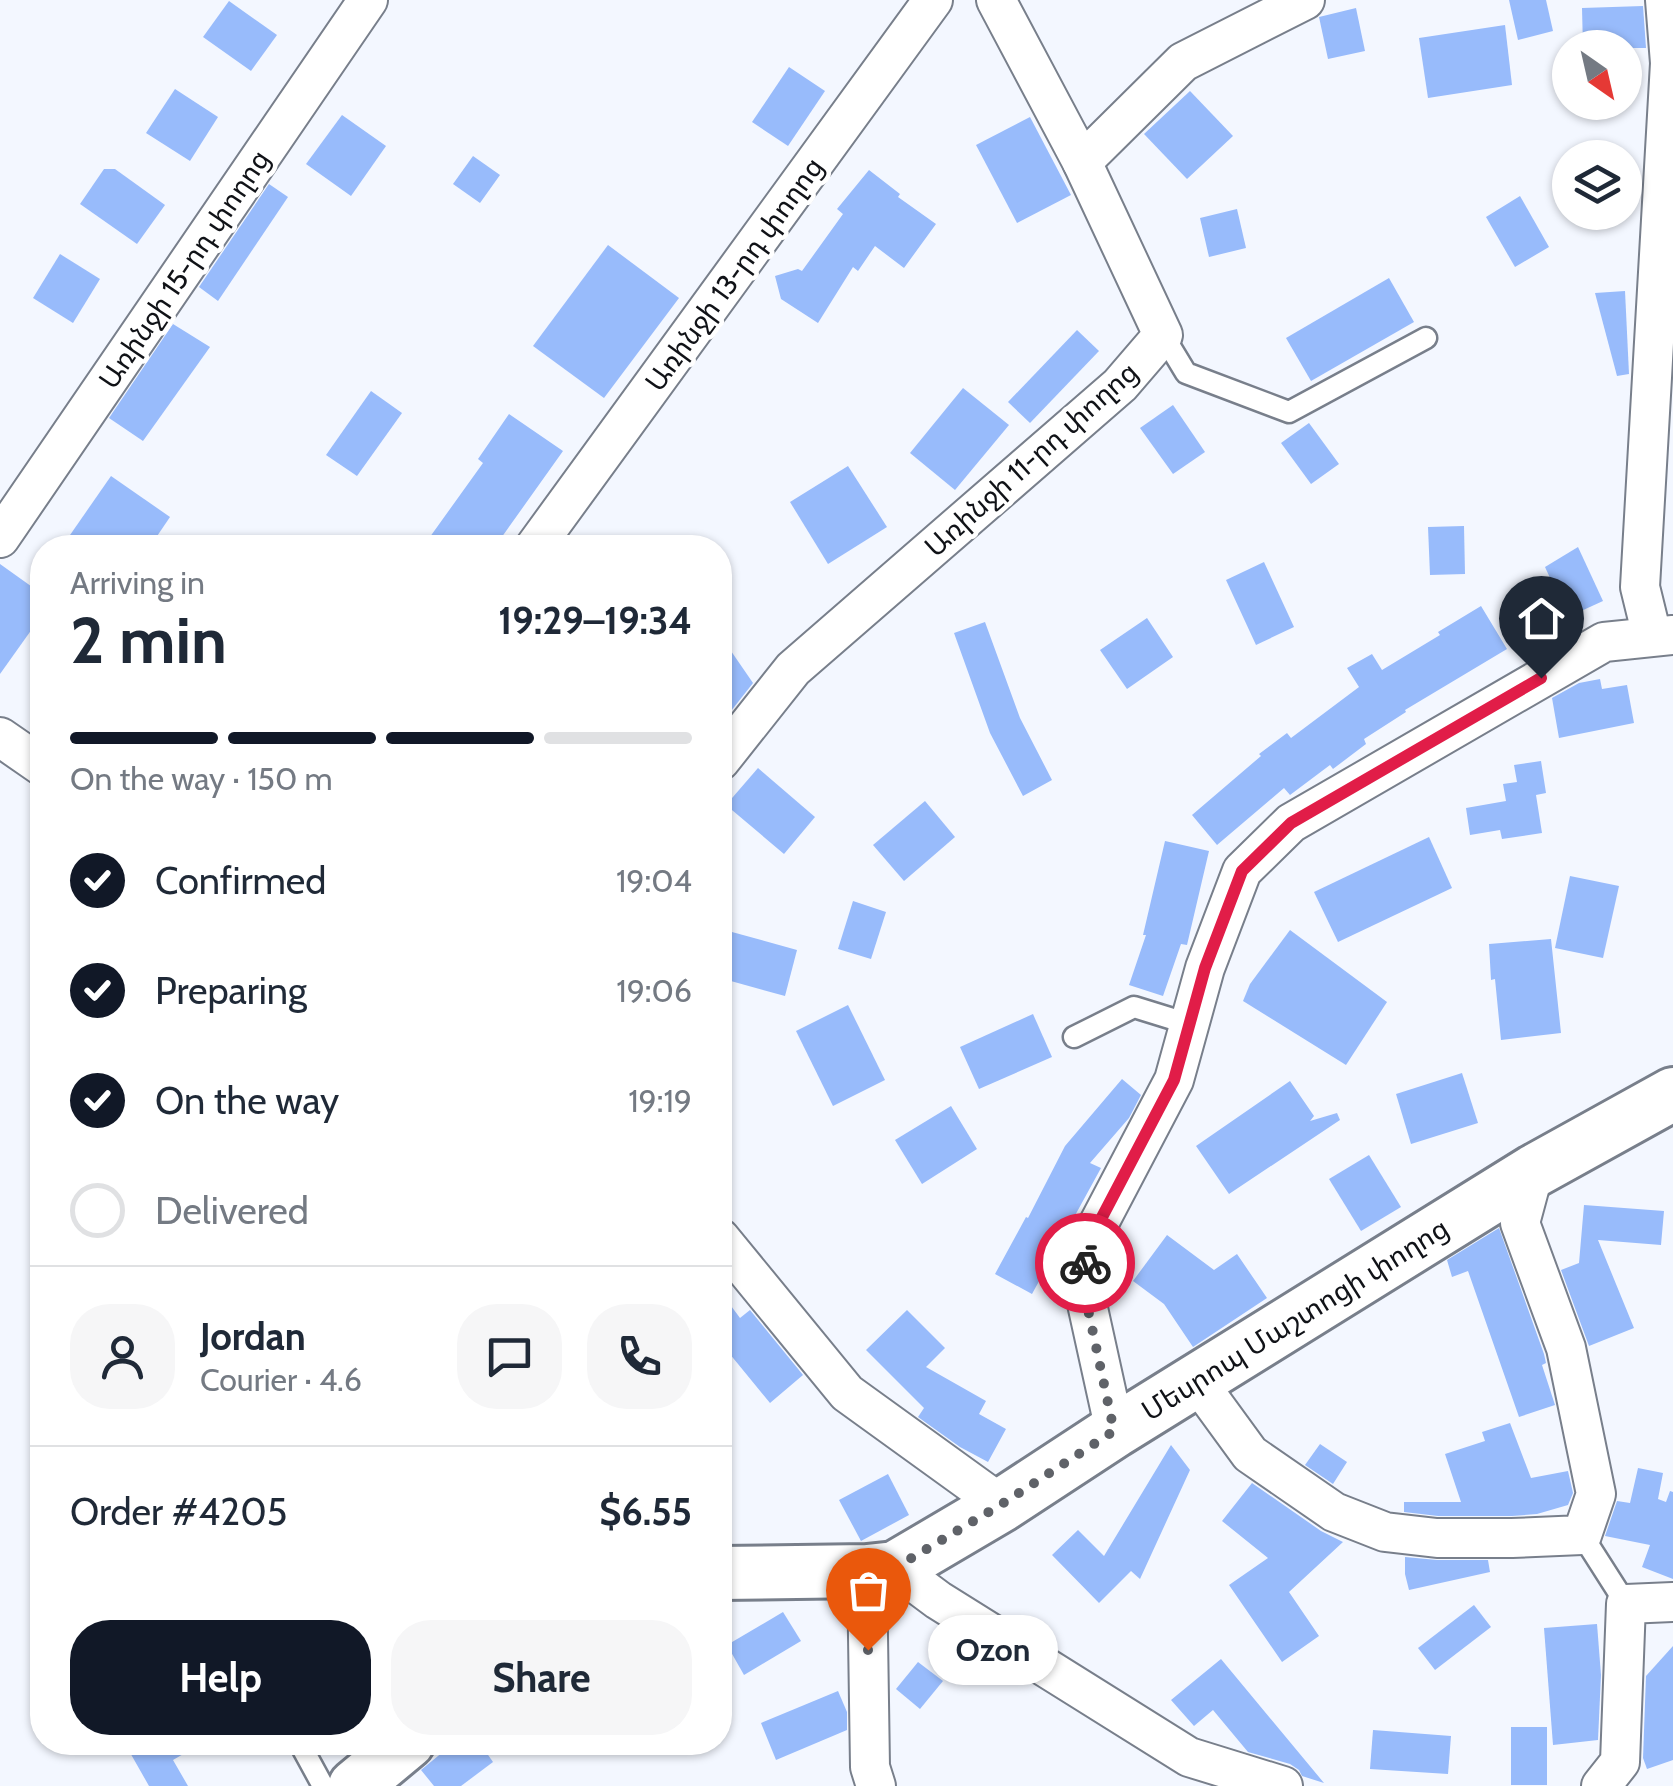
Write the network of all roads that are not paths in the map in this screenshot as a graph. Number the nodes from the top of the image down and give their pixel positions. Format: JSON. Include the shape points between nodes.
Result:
{"nodes":[{"id":1,"x":368,"y":0,"type":"edge"},
{"id":2,"x":933,"y":0,"type":"edge"},
{"id":3,"x":996,"y":0,"type":"edge"},
{"id":4,"x":1305,"y":0,"type":"edge"},
{"id":5,"x":1665,"y":0,"type":"edge"},
{"id":6,"x":1082,"y":162,"type":"junction"},
{"id":7,"x":1664,"y":311,"type":"edge"},
{"id":8,"x":1163,"y":335,"type":"junction"},
{"id":9,"x":1426,"y":338,"type":"dead end"},
{"id":10,"x":543,"y":535,"type":"edge"},
{"id":11,"x":0,"y":538,"type":"edge"},
{"id":12,"x":1662,"y":635,"type":"edge"},
{"id":13,"x":0,"y":737,"type":"edge"},
{"id":14,"x":732,"y":746,"type":"edge"},
{"id":15,"x":30,"y":758,"type":"edge"},
{"id":16,"x":1189,"y":1024,"type":"junction"},
{"id":17,"x":1074,"y":1037,"type":"dead end"},
{"id":18,"x":1673,"y":1094,"type":"edge"},
{"id":19,"x":1534,"y":1171,"type":"junction"},
{"id":20,"x":732,"y":1253,"type":"edge"},
{"id":21,"x":1196,"y":1380,"type":"junction"},
{"id":22,"x":1114,"y":1431,"type":"junction"},
{"id":23,"x":1002,"y":1504,"type":"junction"},
{"id":24,"x":1582,"y":1535,"type":"junction"},
{"id":25,"x":881,"y":1569,"type":"junction"},
{"id":26,"x":732,"y":1573,"type":"edge"},
{"id":27,"x":1673,"y":1602,"type":"edge"},
{"id":28,"x":1626,"y":1604,"type":"junction"},
{"id":29,"x":326,"y":1755,"type":"edge"},
{"id":30,"x":366,"y":1775,"type":"edge"},
{"id":31,"x":1616,"y":1778,"type":"edge"},
{"id":32,"x":876,"y":1786,"type":"edge"},
{"id":33,"x":1283,"y":1786,"type":"edge"}],
"edges":[{"from":1,"to":11,"type":"street","name":"Առինջի 15-րդ փողոց"},
{"from":2,"to":10,"type":"street","name":"Առինջի 13-րդ փողոց"},
{"from":3,"to":6,"type":"street"},
{"from":4,"to":6,"type":"street","via":[[1184,62]]},
{"from":5,"to":7,"type":"street","via":[[1670,63]]},
{"from":6,"to":8,"type":"street"},
{"from":7,"to":12,"type":"street","via":[[1640,587]]},
{"from":8,"to":9,"type":"lane","via":[[1186,373],[1290,412]]},
{"from":8,"to":14,"type":"street","name":"Առինջի 11-րդ փողոց","via":[[1120,386],[793,669]]},
{"from":12,"to":16,"type":"street","via":[[1604,642],[1291,823],[1242,871]]},
{"from":13,"to":15,"type":"street"},
{"from":16,"to":17,"type":"lane","via":[[1134,1007]]},
{"from":16,"to":22,"type":"street","via":[[1174,1080],[1090,1240],[1082,1281]]},
{"from":18,"to":19,"type":"street","name":"Մեսրոպ Մաշտոցի փողոց"},
{"from":19,"to":21,"type":"street","name":"Մեսրոպ Մաշտոցի փողոց"},
{"from":19,"to":24,"type":"street","via":[[1520,1223],[1566,1348],[1596,1494]]},
{"from":20,"to":23,"type":"street","via":[[847,1393]]},
{"from":21,"to":22,"type":"street","name":"Մեսրոպ Մաշտոցի փողոց"},
{"from":21,"to":24,"type":"street","via":[[1250,1454],[1334,1512],[1368,1526],[1437,1538]]},
{"from":22,"to":23,"type":"street","name":"Մեսրոպ Մաշտոցի փողոց"},
{"from":23,"to":25,"type":"street","name":"Մեսրոպ Մաշտոցի փողոց"},
{"from":24,"to":28,"type":"lane"},
{"from":25,"to":26,"type":"street"},
{"from":25,"to":32,"type":"street","via":[[870,1767]]},
{"from":25,"to":33,"type":"street","via":[[1189,1757]]},
{"from":27,"to":28,"type":"street"},
{"from":28,"to":31,"type":"street"},
{"from":29,"to":30,"type":"lane"}]}
